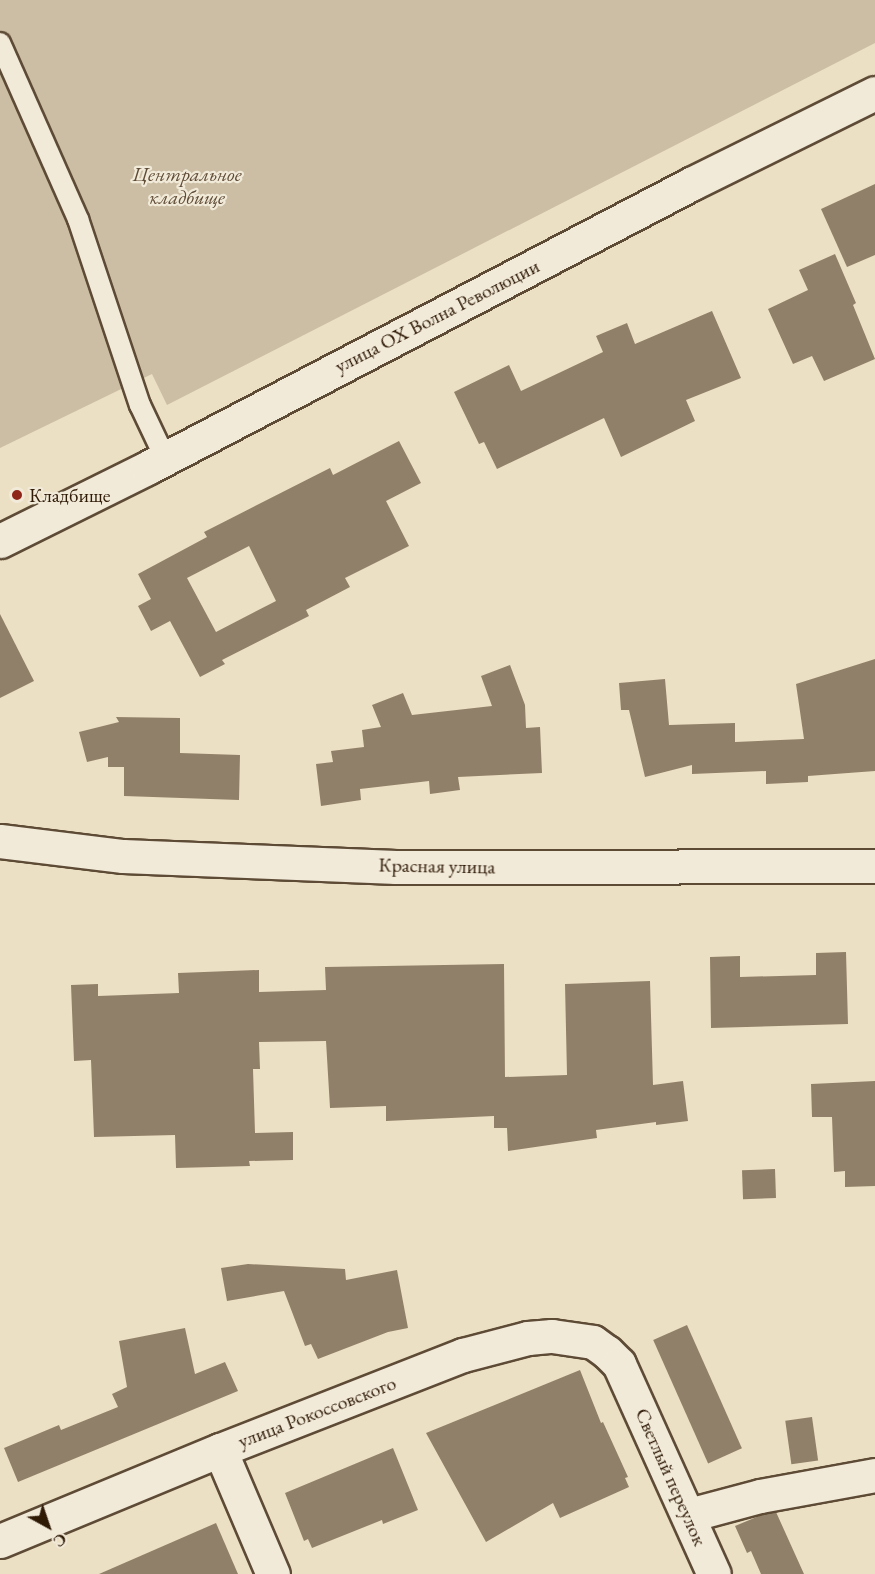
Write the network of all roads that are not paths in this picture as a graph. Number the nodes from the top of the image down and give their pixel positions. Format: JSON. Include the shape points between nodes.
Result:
{"nodes":[{"id":1,"x":0,"y":43,"type":"edge"},
{"id":2,"x":875,"y":93,"type":"edge"},
{"id":3,"x":165,"y":458,"type":"junction"},
{"id":4,"x":0,"y":541,"type":"edge"},
{"id":5,"x":0,"y":841,"type":"edge"},
{"id":6,"x":875,"y":866,"type":"edge"},
{"id":7,"x":627,"y":1380,"type":"joint"},
{"id":8,"x":220,"y":1450,"type":"junction"},
{"id":9,"x":875,"y":1475,"type":"edge"},
{"id":10,"x":689,"y":1515,"type":"junction"},
{"id":11,"x":0,"y":1541,"type":"edge"},
{"id":12,"x":273,"y":1574,"type":"edge"},
{"id":13,"x":714,"y":1574,"type":"edge"}],
"edges":[{"from":1,"to":3,"type":"lane","via":[[78,219],[140,405]]},
{"from":2,"to":3,"type":"street","name":"улица ОХ Волна Революции","via":[[691,184]]},
{"from":3,"to":4,"type":"street","name":"улица ОХ Волна Революции"},
{"from":5,"to":6,"type":"street","name":"Красная улица","via":[[123,856],[396,867]]},
{"from":7,"to":8,"type":"street","name":"улица Рокоссовского","via":[[607,1352],[593,1342],[568,1337],[528,1338],[463,1354]]},
{"from":7,"to":10,"type":"street","name":"Светлый переулок"},
{"from":8,"to":11,"type":"street","name":"улица Рокоссовского"},
{"from":8,"to":12,"type":"street"},
{"from":9,"to":10,"type":"street","via":[[760,1496]]},
{"from":10,"to":13,"type":"street","name":"Светлый переулок"}]}
